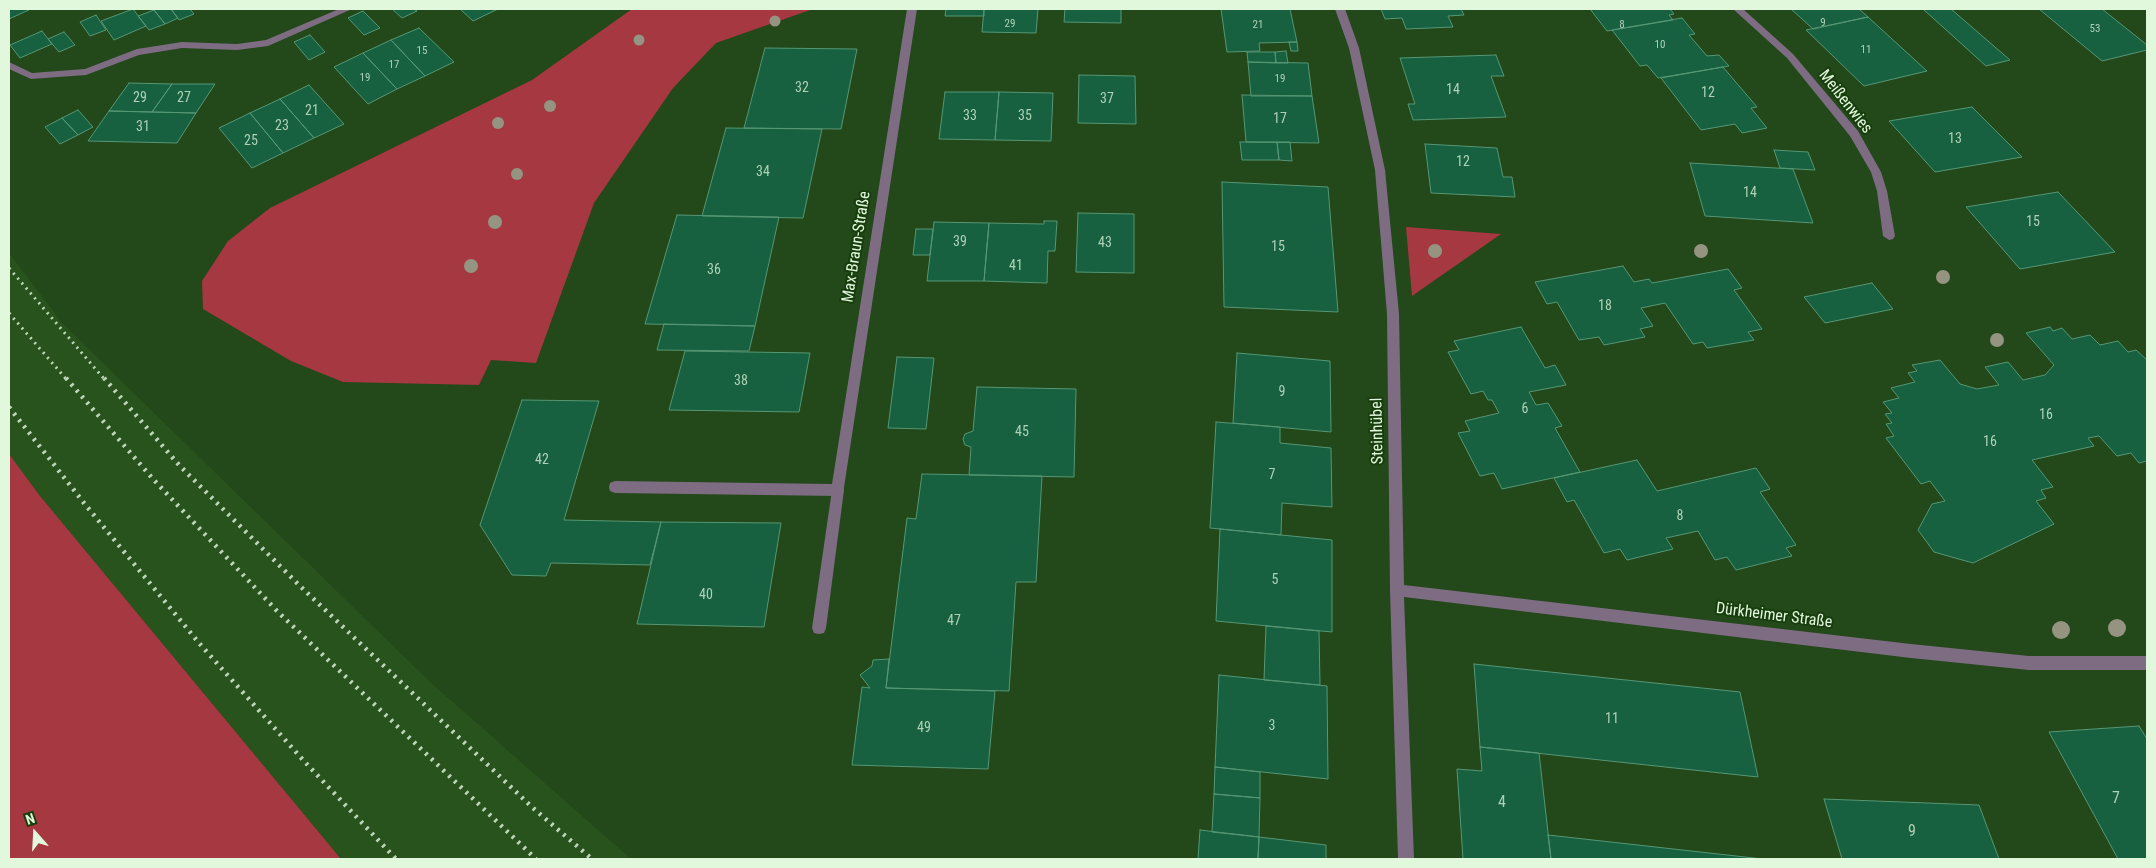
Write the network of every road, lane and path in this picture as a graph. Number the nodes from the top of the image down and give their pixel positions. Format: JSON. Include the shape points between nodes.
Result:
{"nodes":[{"id":1,"x":347,"y":9,"type":"edge"},
{"id":2,"x":912,"y":9,"type":"edge"},
{"id":3,"x":1340,"y":9,"type":"edge"},
{"id":4,"x":1738,"y":9,"type":"edge"},
{"id":5,"x":9,"y":65,"type":"edge"},
{"id":6,"x":1889,"y":236,"type":"dead end"},
{"id":7,"x":615,"y":487,"type":"dead end"},
{"id":8,"x":838,"y":490,"type":"junction"},
{"id":9,"x":1397,"y":590,"type":"junction"},
{"id":10,"x":819,"y":628,"type":"dead end"},
{"id":11,"x":2147,"y":663,"type":"edge"},
{"id":12,"x":1406,"y":859,"type":"edge"}],
"edges":[{"from":1,"to":5,"type":"street","via":[[268,43],[237,47],[182,45],[137,52],[86,72],[31,76]]},
{"from":2,"to":8,"type":"street","name":"Max-Braun-Straße"},
{"from":3,"to":9,"type":"street","name":"Steinhübel","via":[[1354,48],[1366,99],[1380,170],[1385,220],[1393,314]]},
{"from":4,"to":6,"type":"street","name":"Meißenwies","via":[[1790,56],[1854,134],[1876,172]]},
{"from":7,"to":8,"type":"street"},
{"from":8,"to":10,"type":"street","name":"Max-Braun-Straße"},
{"from":9,"to":11,"type":"street","name":"Dürkheimer Straße","via":[[1912,651],[2029,662]]},
{"from":9,"to":12,"type":"street","name":"Steinhübel"}]}
